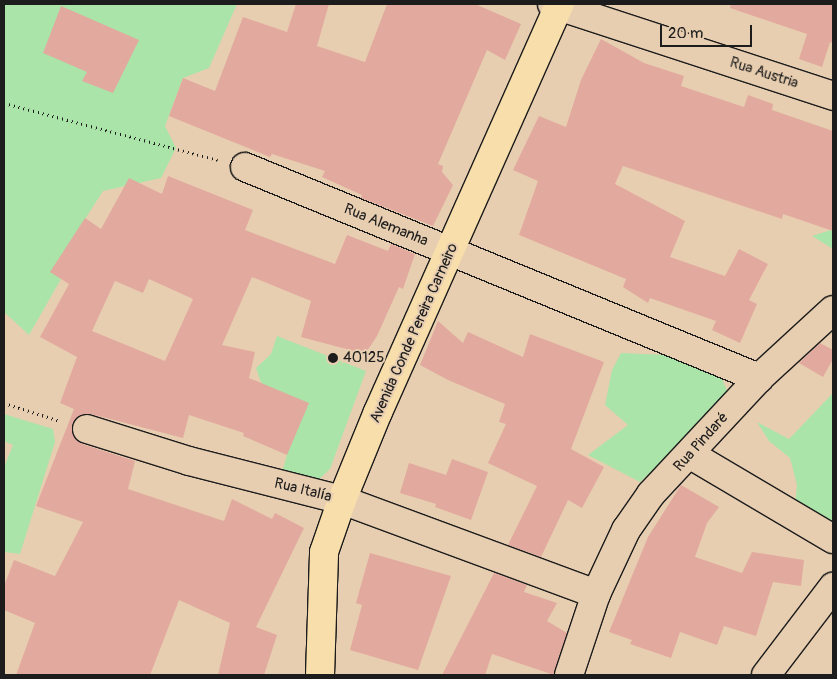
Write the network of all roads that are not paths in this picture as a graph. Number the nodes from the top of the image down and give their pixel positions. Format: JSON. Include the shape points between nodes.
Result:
{"nodes":[{"id":1,"x":557,"y":5,"type":"edge"},
{"id":2,"x":833,"y":96,"type":"edge"},
{"id":3,"x":245,"y":167,"type":"road end"},
{"id":4,"x":452,"y":252,"type":"junction"},
{"id":5,"x":833,"y":310,"type":"edge"},
{"id":6,"x":759,"y":378,"type":"junction"},
{"id":7,"x":86,"y":429,"type":"road end"},
{"id":8,"x":691,"y":455,"type":"junction"},
{"id":9,"x":342,"y":500,"type":"junction"},
{"id":10,"x":833,"y":539,"type":"edge"},
{"id":11,"x":833,"y":587,"type":"edge"},
{"id":12,"x":596,"y":594,"type":"junction"},
{"id":13,"x":320,"y":675,"type":"edge"},
{"id":14,"x":569,"y":675,"type":"edge"},
{"id":15,"x":766,"y":675,"type":"edge"}],
"edges":[{"from":1,"to":2,"type":"street","name":"Rua Austria"},
{"from":1,"to":4,"type":"main road","name":"Avenida Conde Pereira Carneiro"},
{"from":3,"to":4,"type":"street","name":"Rua Alemanha"},
{"from":4,"to":6,"type":"street","name":"Rua Alemanha"},
{"from":4,"to":9,"type":"main road","name":"Avenida Conde Pereira Carneiro","via":[[378,412]]},
{"from":5,"to":6,"type":"street","name":"Rua Pindaré"},
{"from":6,"to":8,"type":"street","name":"Rua Pindaré"},
{"from":7,"to":9,"type":"street","name":"Rua Italía","via":[[190,461]]},
{"from":8,"to":10,"type":"street"},
{"from":8,"to":12,"type":"street","name":"Rua Pindaré","via":[[652,494],[626,530]]},
{"from":9,"to":12,"type":"street","name":"Rua Italía"},
{"from":9,"to":13,"type":"main road","name":"Avenida Conde Pereira Carneiro","via":[[324,552]]},
{"from":11,"to":15,"type":"street"},
{"from":12,"to":14,"type":"street","name":"Rua Pindaré"}]}
